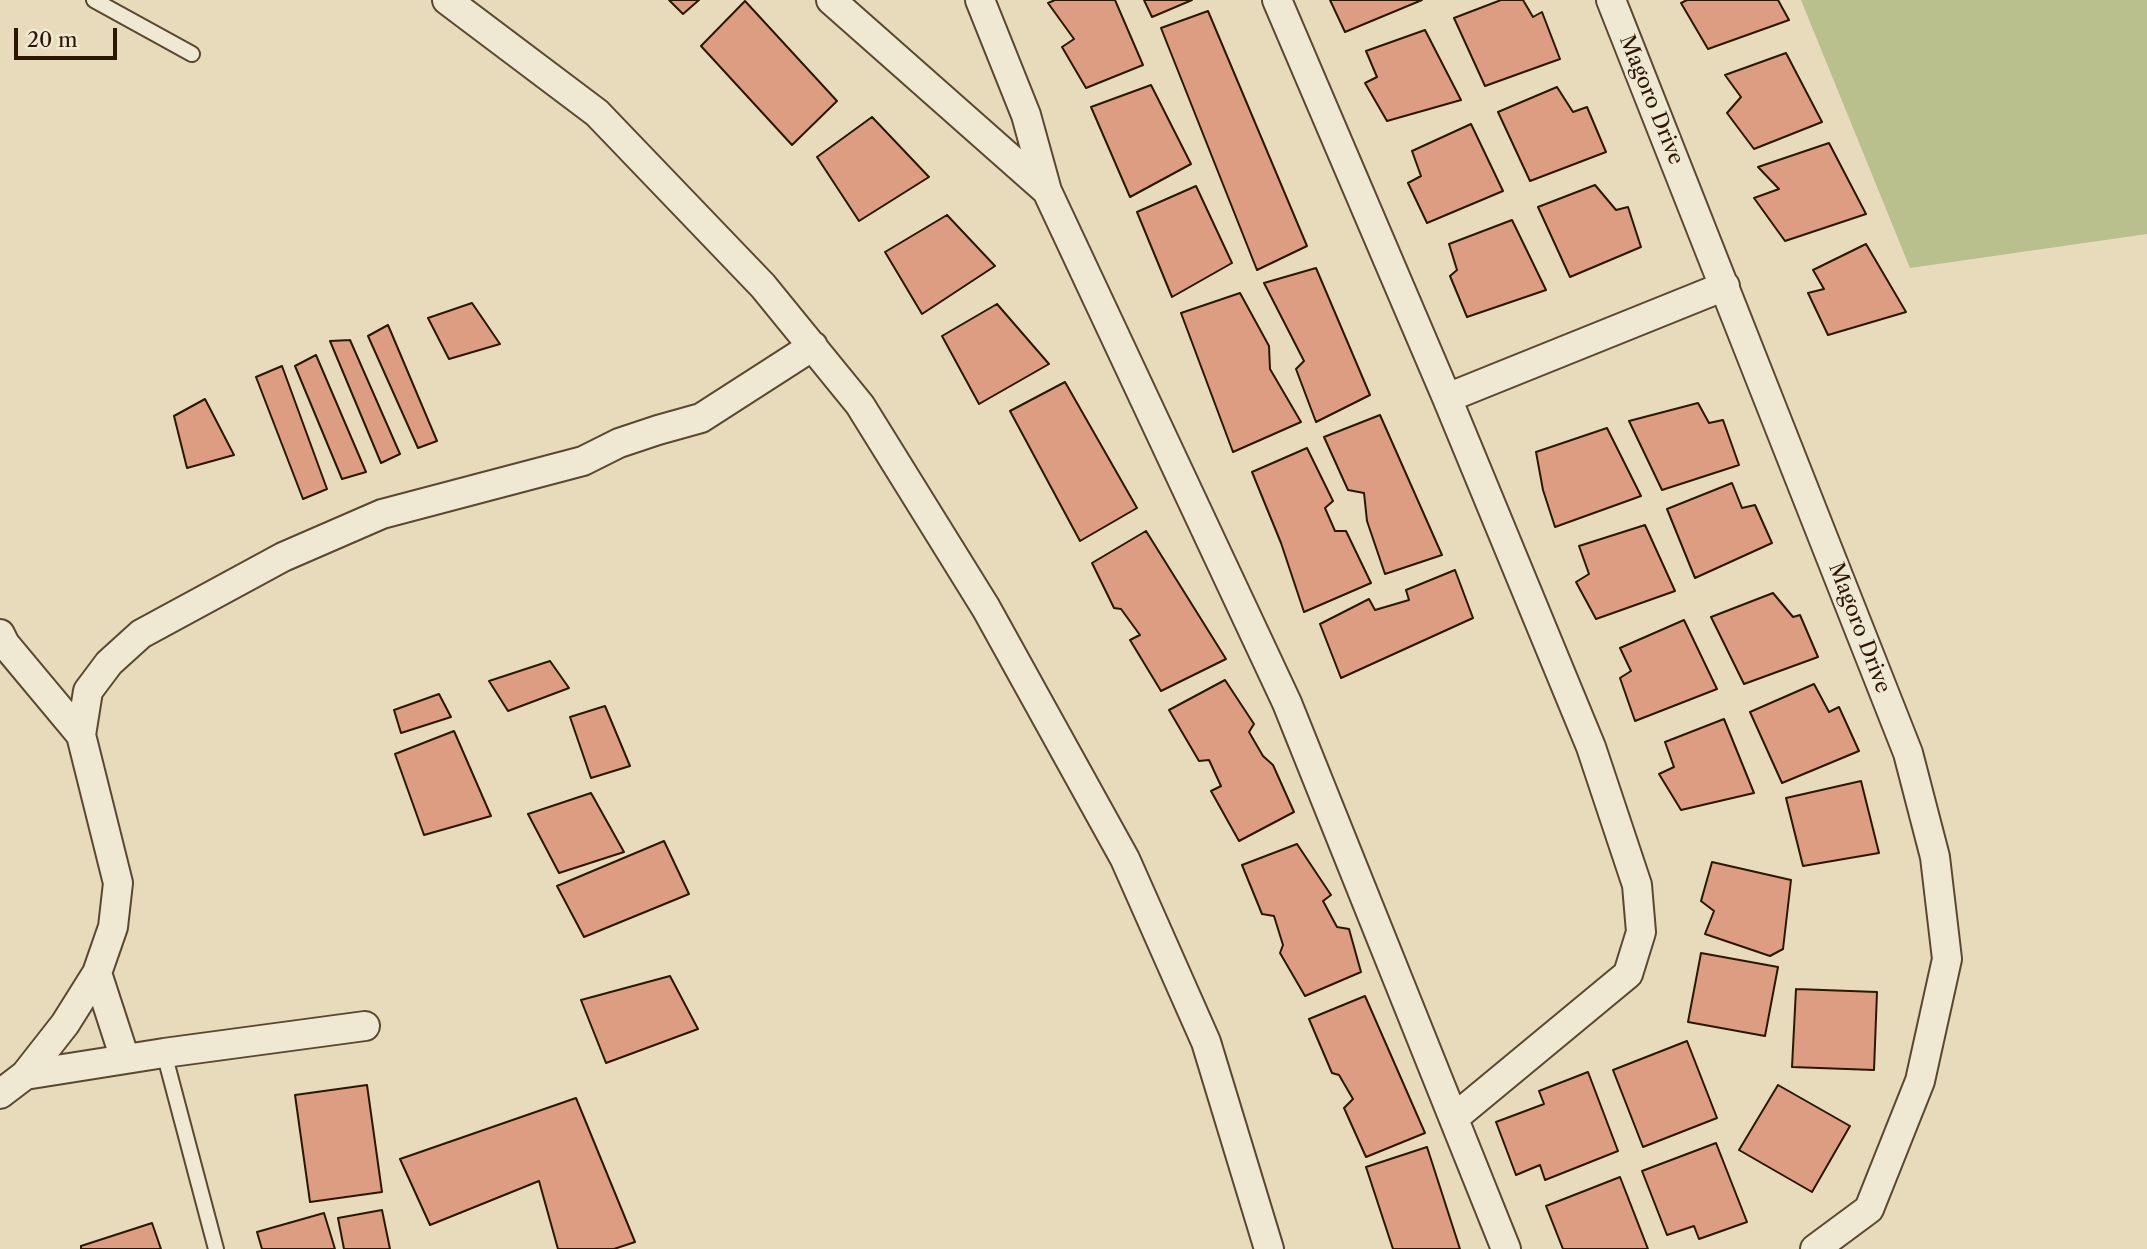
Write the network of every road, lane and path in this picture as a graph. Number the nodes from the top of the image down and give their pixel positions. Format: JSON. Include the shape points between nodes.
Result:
{"nodes":[{"id":1,"x":94,"y":0,"type":"edge"},
{"id":2,"x":447,"y":0,"type":"edge"},
{"id":3,"x":831,"y":0,"type":"edge"},
{"id":4,"x":980,"y":0,"type":"edge"},
{"id":5,"x":1277,"y":0,"type":"edge"},
{"id":6,"x":1611,"y":0,"type":"edge"},
{"id":7,"x":192,"y":54,"type":"dead end"},
{"id":8,"x":1047,"y":191,"type":"junction"},
{"id":9,"x":1725,"y":286,"type":"junction"},
{"id":10,"x":813,"y":346,"type":"junction"},
{"id":11,"x":1447,"y":397,"type":"junction"},
{"id":12,"x":0,"y":634,"type":"edge"},
{"id":13,"x":81,"y":735,"type":"junction"},
{"id":14,"x":97,"y":972,"type":"junction"},
{"id":15,"x":365,"y":1026,"type":"dead end"},
{"id":16,"x":164,"y":1053,"type":"junction"},
{"id":17,"x":125,"y":1059,"type":"junction"},
{"id":18,"x":26,"y":1075,"type":"junction"},
{"id":19,"x":0,"y":1094,"type":"edge"},
{"id":20,"x":1454,"y":1118,"type":"junction"},
{"id":21,"x":216,"y":1249,"type":"edge"},
{"id":22,"x":1269,"y":1249,"type":"edge"},
{"id":23,"x":1506,"y":1249,"type":"edge"},
{"id":24,"x":1815,"y":1249,"type":"edge"}],
"edges":[{"from":1,"to":7,"type":"lane"},
{"from":2,"to":10,"type":"street","via":[[597,113],[763,286]]},
{"from":3,"to":8,"type":"street"},
{"from":4,"to":8,"type":"street","via":[[1026,116]]},
{"from":5,"to":11,"type":"street"},
{"from":6,"to":9,"type":"street","name":"Magoro Drive"},
{"from":8,"to":20,"type":"street","via":[[1287,703]]},
{"from":9,"to":11,"type":"street"},
{"from":9,"to":24,"type":"street","name":"Magoro Drive","via":[[1908,753],[1935,857],[1947,960],[1920,1081],[1869,1209]]},
{"from":10,"to":13,"type":"street","via":[[701,418],[619,443],[583,461],[382,514],[283,556],[133,641],[88,691]]},
{"from":10,"to":22,"type":"street","via":[[860,405],[986,608],[1125,859],[1206,1042]]},
{"from":11,"to":20,"type":"street","via":[[1591,747],[1637,885],[1641,932],[1628,974]]},
{"from":12,"to":13,"type":"street"},
{"from":13,"to":14,"type":"street","via":[[118,883],[113,927]]},
{"from":14,"to":17,"type":"street"},
{"from":14,"to":18,"type":"street"},
{"from":15,"to":16,"type":"street"},
{"from":16,"to":17,"type":"street"},
{"from":16,"to":21,"type":"lane"},
{"from":17,"to":18,"type":"street"},
{"from":18,"to":19,"type":"street"},
{"from":20,"to":23,"type":"street"}]}
